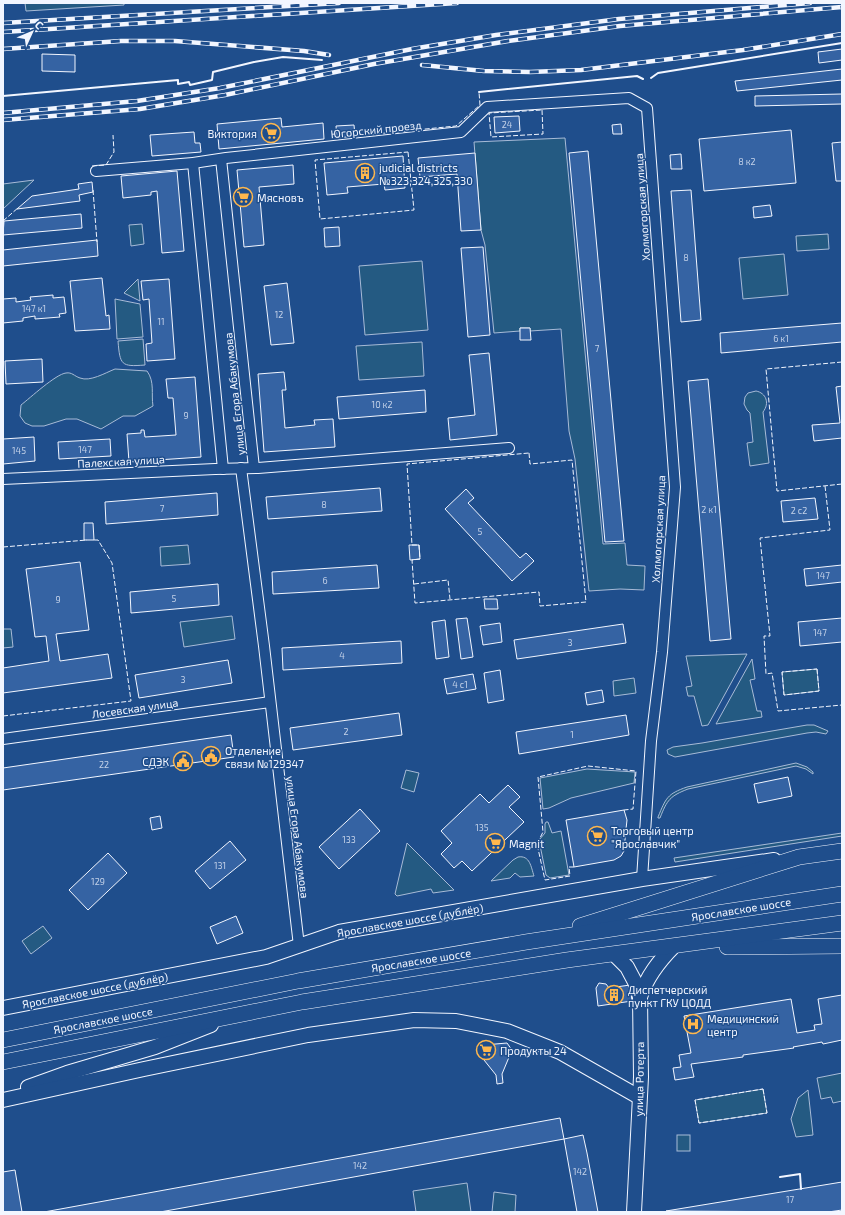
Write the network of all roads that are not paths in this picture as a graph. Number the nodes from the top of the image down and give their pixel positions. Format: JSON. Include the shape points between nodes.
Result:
{"nodes":[{"id":1,"x":647,"y":108,"type":"joint"},
{"id":2,"x":221,"y":159,"type":"junction"},
{"id":3,"x":193,"y":164,"type":"junction"},
{"id":4,"x":96,"y":171,"type":"dead end"},
{"id":5,"x":509,"y":448,"type":"dead end"},
{"id":6,"x":241,"y":468,"type":"junction"},
{"id":7,"x":254,"y":468,"type":"junction"},
{"id":8,"x":223,"y":469,"type":"junction"},
{"id":9,"x":3,"y":479,"type":"edge"},
{"id":10,"x":270,"y":702,"type":"junction"},
{"id":11,"x":3,"y":739,"type":"edge"},
{"id":12,"x":842,"y":851,"type":"edge"},
{"id":13,"x":799,"y":857,"type":"junction"},
{"id":14,"x":642,"y":879,"type":"junction"},
{"id":15,"x":842,"y":894,"type":"edge"},
{"id":16,"x":842,"y":923,"type":"edge"},
{"id":17,"x":526,"y":942,"type":"junction"},
{"id":18,"x":299,"y":946,"type":"junction"},
{"id":19,"x":674,"y":946,"type":"junction"},
{"id":20,"x":842,"y":946,"type":"edge"},
{"id":21,"x":614,"y":954,"type":"junction"},
{"id":22,"x":640,"y":997,"type":"junction"},
{"id":23,"x":3,"y":1008,"type":"edge"},
{"id":24,"x":234,"y":1015,"type":"junction"},
{"id":25,"x":3,"y":1040,"type":"edge"},
{"id":26,"x":3,"y":1062,"type":"edge"},
{"id":27,"x":3,"y":1096,"type":"edge"},
{"id":28,"x":639,"y":1097,"type":"junction"},
{"id":29,"x":3,"y":1100,"type":"edge"},
{"id":30,"x":634,"y":1212,"type":"edge"}],
"edges":[{"from":1,"to":2,"type":"street","name":"Югорский проезд","via":[[629,98],[487,107],[461,132]]},
{"from":1,"to":14,"type":"street","name":"Холмогорская улица","via":[[675,487],[662,652],[651,741]]},
{"from":2,"to":3,"type":"street","name":"Югорский проезд"},
{"from":2,"to":7,"type":"street","name":"улица Егора Абакумова"},
{"from":3,"to":4,"type":"street","name":"Югорский проезд"},
{"from":3,"to":8,"type":"street","name":"улица Егора Абакумова"},
{"from":5,"to":7,"type":"street","name":"улица Егора Абакумова"},
{"from":6,"to":7,"type":"street","name":"Палехская улица"},
{"from":6,"to":8,"type":"street","name":"Палехская улица"},
{"from":6,"to":10,"type":"street","name":"улица Егора Абакумова"},
{"from":8,"to":9,"type":"street","name":"Палехская улица"},
{"from":10,"to":11,"type":"street","name":"Лосевская улица"},
{"from":10,"to":18,"type":"street","name":"улица Егора Абакумова"},
{"from":12,"to":13,"type":"main road","name":"Ярославское шоссе (дублёр)"},
{"from":13,"to":14,"type":"street","name":"Ярославское шоссе (дублёр)"},
{"from":13,"to":17,"type":"main road","name":"Ярославское шоссе (дублёр)","via":[[618,916]]},
{"from":14,"to":18,"type":"street","name":"Ярославское шоссе (дублёр)","via":[[340,932]]},
{"from":15,"to":17,"type":"main road","name":"Ярославское шоссе"},
{"from":16,"to":19,"type":"main road","name":"Ярославское шоссе"},
{"from":17,"to":25,"type":"main road","name":"Ярославское шоссе","via":[[298,981]]},
{"from":18,"to":23,"type":"street","name":"Ярославское шоссе (дублёр)","via":[[266,957]]},
{"from":19,"to":20,"type":"main road"},
{"from":19,"to":21,"type":"main road","name":"Ярославское шоссе"},
{"from":19,"to":22,"type":"street","via":[[651,972]]},
{"from":21,"to":22,"type":"street","name":"улица Ротерта","via":[[627,966]]},
{"from":21,"to":24,"type":"main road","name":"Ярославское шоссе","via":[[302,1002]]},
{"from":22,"to":28,"type":"street","name":"улица Ротерта"},
{"from":24,"to":26,"type":"main road","name":"Ярославское шоссе"},
{"from":24,"to":27,"type":"street","via":[[155,1047],[66,1073]]},
{"from":28,"to":29,"type":"street","via":[[560,1052],[507,1031],[456,1021],[414,1020],[308,1035]]},
{"from":28,"to":30,"type":"street","name":"улица Ротерта"}]}
